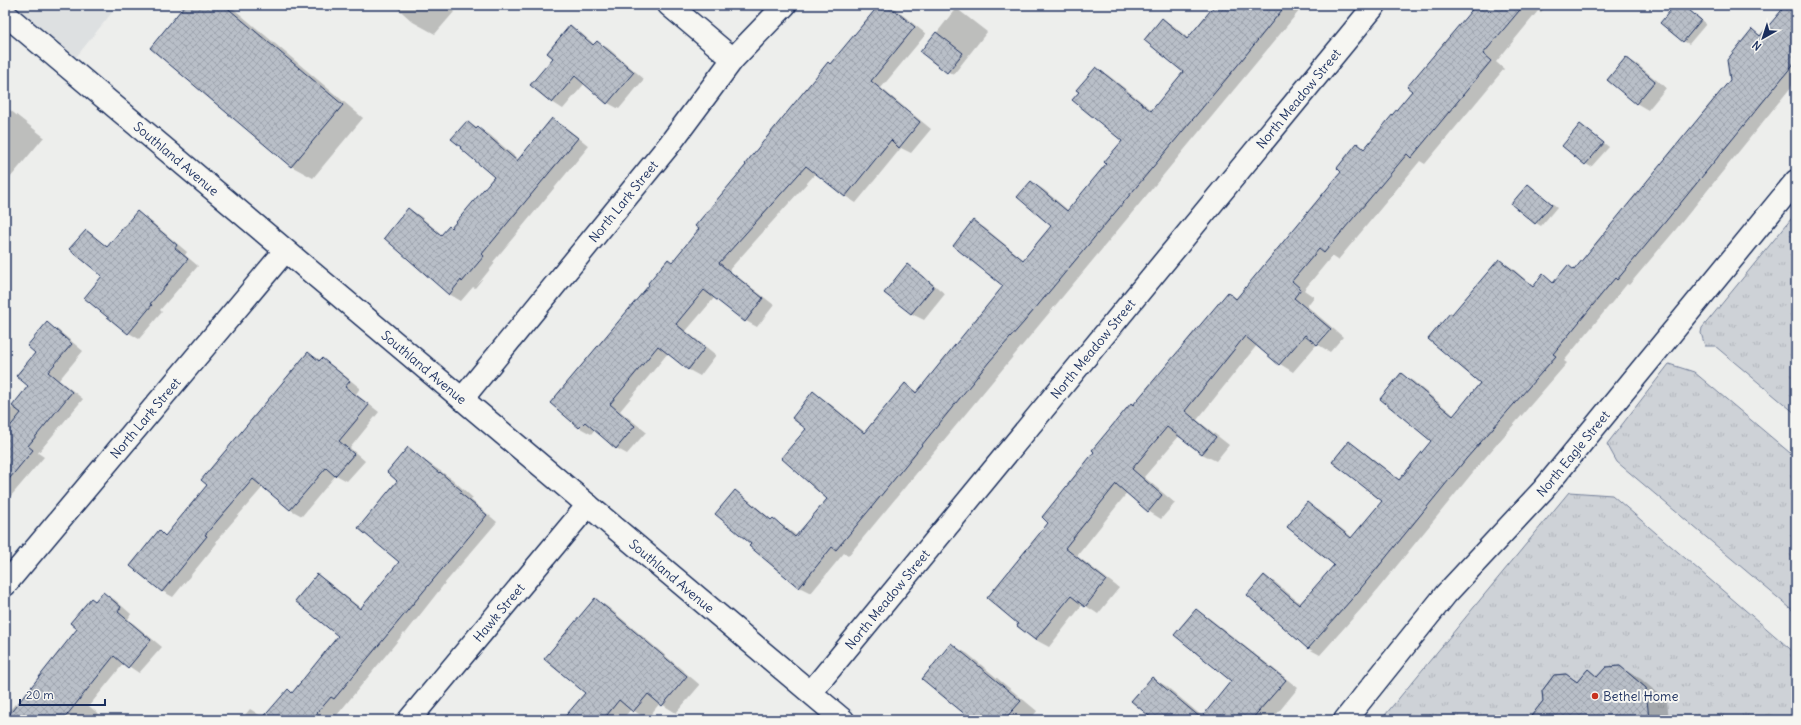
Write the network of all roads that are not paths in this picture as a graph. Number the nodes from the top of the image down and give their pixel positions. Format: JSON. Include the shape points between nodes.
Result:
{"nodes":[{"id":1,"x":668,"y":5,"type":"edge"},
{"id":2,"x":785,"y":5,"type":"edge"},
{"id":3,"x":1374,"y":5,"type":"edge"},
{"id":4,"x":5,"y":14,"type":"edge"},
{"id":5,"x":733,"y":59,"type":"junction"},
{"id":6,"x":1796,"y":181,"type":"edge"},
{"id":7,"x":285,"y":251,"type":"junction"},
{"id":8,"x":462,"y":399,"type":"junction"},
{"id":9,"x":588,"y":504,"type":"junction"},
{"id":10,"x":5,"y":586,"type":"edge"},
{"id":11,"x":810,"y":692,"type":"junction"},
{"id":12,"x":409,"y":720,"type":"edge"},
{"id":13,"x":843,"y":720,"type":"edge"},
{"id":14,"x":1344,"y":720,"type":"edge"}],
"edges":[{"from":1,"to":5,"type":"street"},
{"from":2,"to":5,"type":"street","name":"North Lark Street"},
{"from":3,"to":11,"type":"street","name":"North Meadow Street"},
{"from":4,"to":7,"type":"street","name":"Southland Avenue"},
{"from":5,"to":8,"type":"street","name":"North Lark Street","via":[[669,145]]},
{"from":6,"to":14,"type":"street","name":"North Eagle Street","via":[[1542,490],[1446,594]]},
{"from":7,"to":8,"type":"street","name":"Southland Avenue"},
{"from":7,"to":10,"type":"street","name":"North Lark Street"},
{"from":8,"to":9,"type":"street","name":"Southland Avenue"},
{"from":9,"to":11,"type":"street","name":"Southland Avenue"},
{"from":9,"to":12,"type":"street","name":"Hawk Street"},
{"from":11,"to":13,"type":"street","name":"Southland Avenue"}]}
